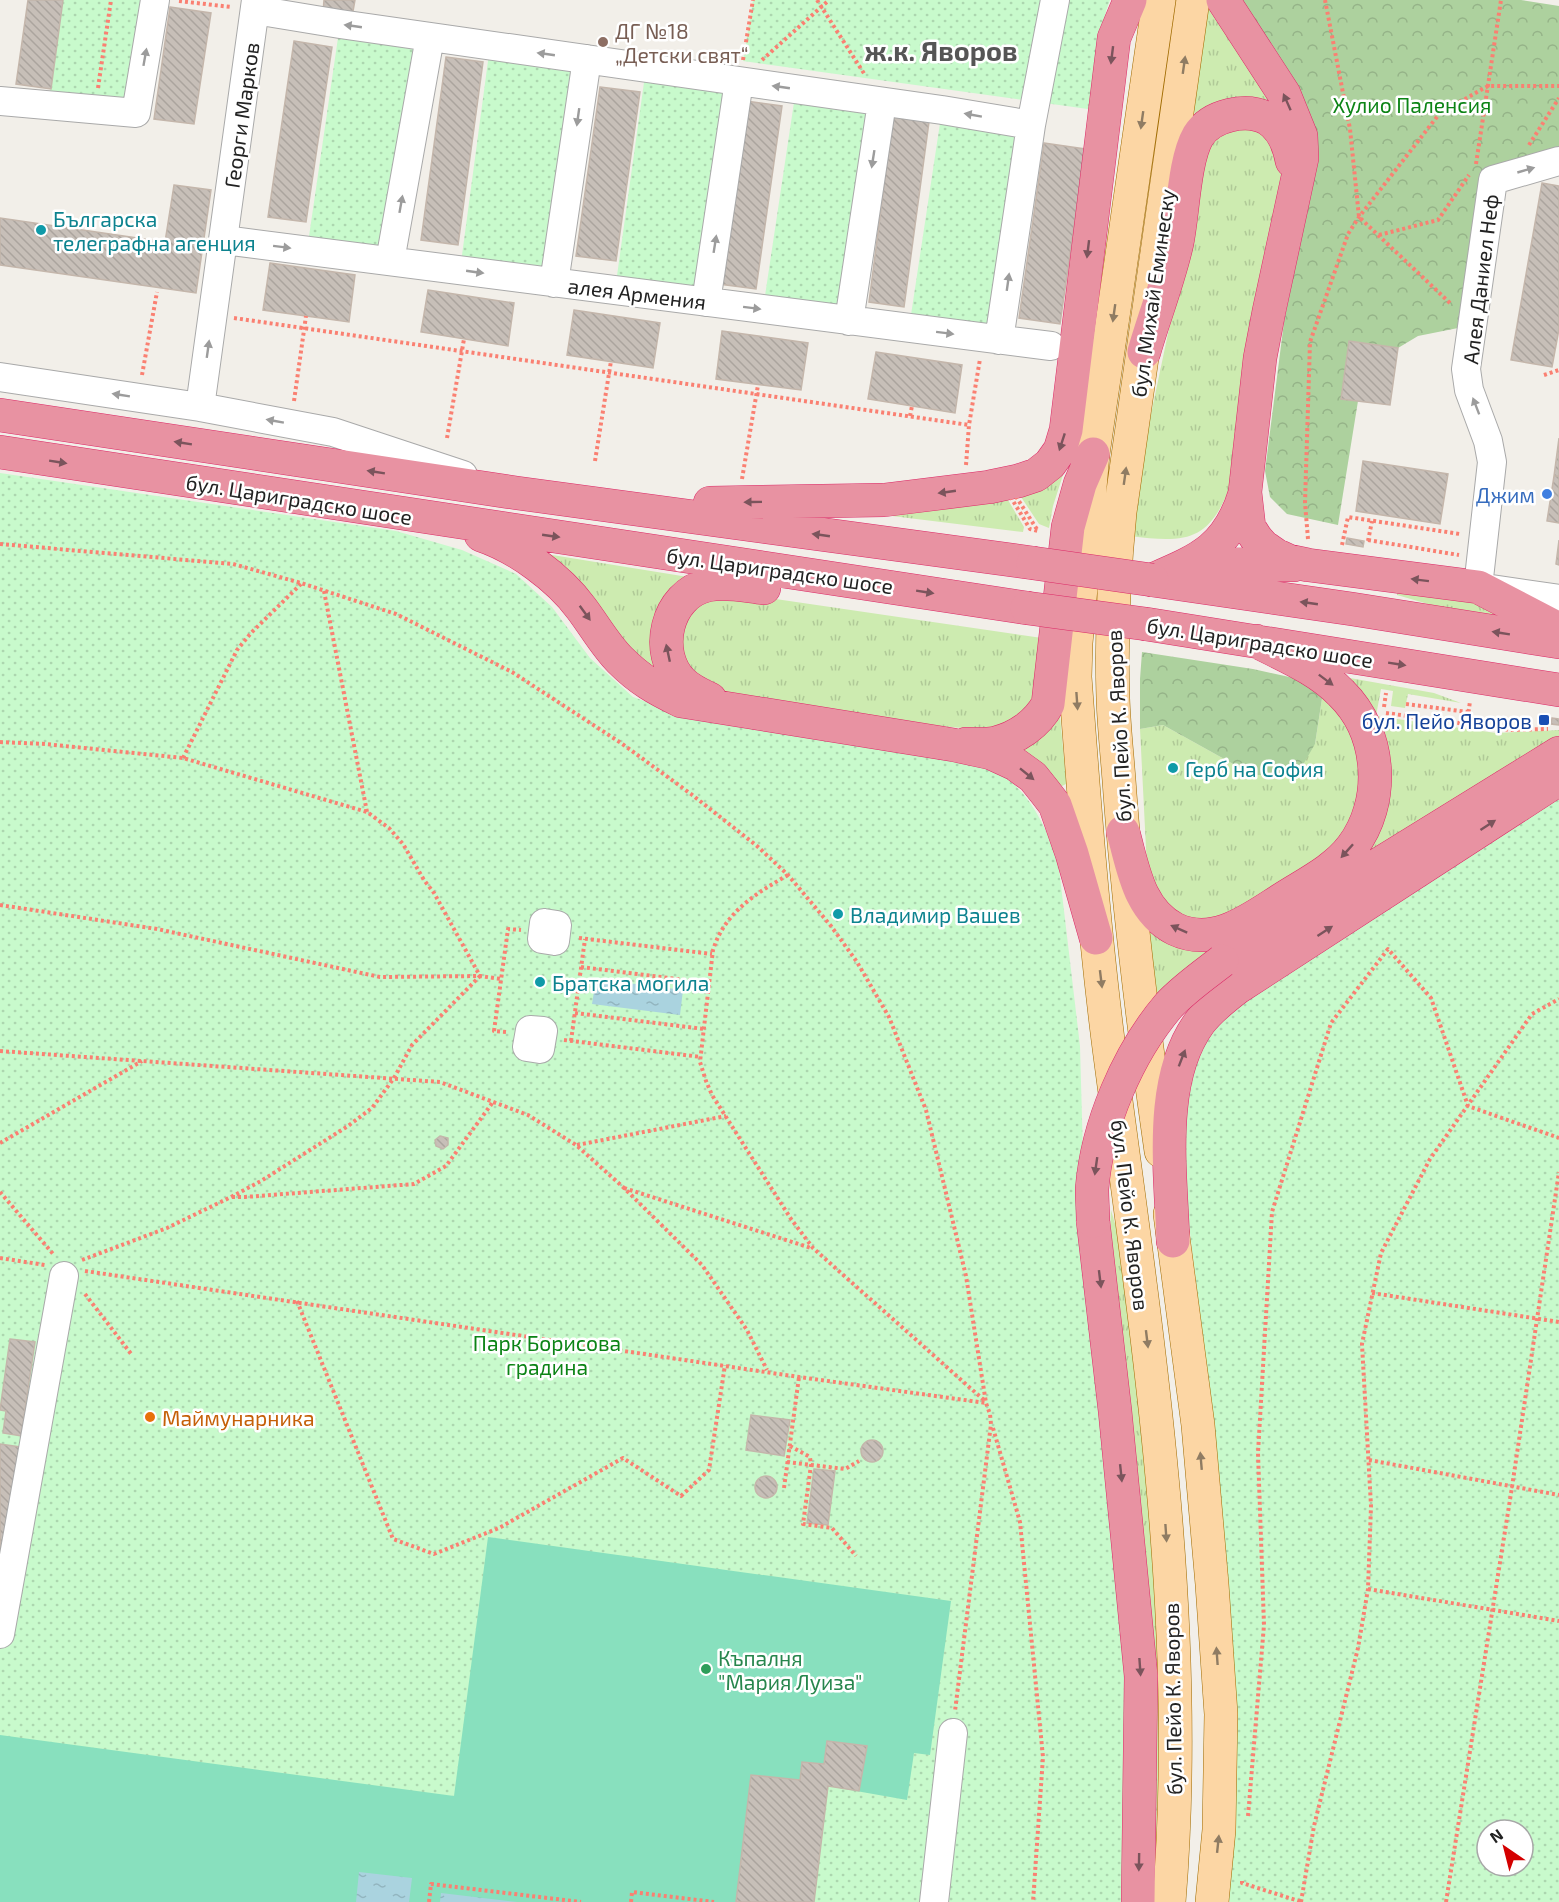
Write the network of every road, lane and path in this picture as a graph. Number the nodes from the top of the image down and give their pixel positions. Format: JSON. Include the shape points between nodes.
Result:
{"nodes":[{"id":1,"x":111,"y":0,"type":"edge"},
{"id":2,"x":155,"y":0,"type":"edge"},
{"id":3,"x":172,"y":0,"type":"edge"},
{"id":4,"x":753,"y":0,"type":"edge"},
{"id":5,"x":817,"y":0,"type":"edge"},
{"id":6,"x":829,"y":0,"type":"edge"},
{"id":7,"x":1055,"y":0,"type":"edge"},
{"id":8,"x":1130,"y":0,"type":"edge"},
{"id":9,"x":1159,"y":0,"type":"edge"},
{"id":10,"x":1193,"y":0,"type":"edge"},
{"id":11,"x":1223,"y":0,"type":"edge"},
{"id":12,"x":1325,"y":0,"type":"edge"},
{"id":13,"x":1501,"y":0,"type":"edge"},
{"id":14,"x":256,"y":5,"type":"edge"},
{"id":15,"x":821,"y":6,"type":"junction"},
{"id":16,"x":430,"y":37,"type":"junction"},
{"id":17,"x":587,"y":59,"type":"junction"},
{"id":18,"x":739,"y":81,"type":"junction"},
{"id":19,"x":1488,"y":86,"type":"junction"},
{"id":20,"x":1559,"y":86,"type":"edge"},
{"id":21,"x":1559,"y":98,"type":"edge"},
{"id":22,"x":0,"y":101,"type":"edge"},
{"id":23,"x":882,"y":102,"type":"junction"},
{"id":24,"x":95,"y":110,"type":"junction"},
{"id":25,"x":1031,"y":125,"type":"junction"},
{"id":26,"x":1559,"y":161,"type":"edge"},
{"id":27,"x":1476,"y":165,"type":"dead end"},
{"id":28,"x":1470,"y":174,"type":"dead end"},
{"id":29,"x":1509,"y":176,"type":"junction"},
{"id":30,"x":1294,"y":199,"type":"junction"},
{"id":31,"x":1359,"y":217,"type":"junction"},
{"id":32,"x":1378,"y":235,"type":"junction"},
{"id":33,"x":224,"y":240,"type":"junction"},
{"id":34,"x":390,"y":261,"type":"junction"},
{"id":35,"x":554,"y":283,"type":"junction"},
{"id":36,"x":157,"y":292,"type":"dead end"},
{"id":37,"x":706,"y":302,"type":"junction"},
{"id":38,"x":213,"y":315,"type":"junction"},
{"id":39,"x":306,"y":316,"type":"dead end"},
{"id":40,"x":849,"y":321,"type":"junction"},
{"id":41,"x":1472,"y":323,"type":"junction"},
{"id":42,"x":304,"y":328,"type":"junction"},
{"id":43,"x":464,"y":339,"type":"dead end"},
{"id":44,"x":991,"y":339,"type":"junction"},
{"id":45,"x":1051,"y":346,"type":"dead end"},
{"id":46,"x":462,"y":351,"type":"junction"},
{"id":47,"x":1144,"y":352,"type":"junction"},
{"id":48,"x":611,"y":361,"type":"dead end"},
{"id":49,"x":1559,"y":370,"type":"edge"},
{"id":50,"x":609,"y":372,"type":"junction"},
{"id":51,"x":1544,"y":375,"type":"dead end"},
{"id":52,"x":0,"y":377,"type":"edge"},
{"id":53,"x":142,"y":379,"type":"dead end"},
{"id":54,"x":758,"y":385,"type":"dead end"},
{"id":55,"x":757,"y":394,"type":"junction"},
{"id":56,"x":294,"y":400,"type":"dead end"},
{"id":57,"x":912,"y":406,"type":"dead end"},
{"id":58,"x":200,"y":407,"type":"junction"},
{"id":59,"x":0,"y":415,"type":"edge"},
{"id":60,"x":910,"y":416,"type":"junction"},
{"id":61,"x":969,"y":425,"type":"junction"},
{"id":62,"x":447,"y":438,"type":"dead end"},
{"id":63,"x":0,"y":452,"type":"edge"},
{"id":64,"x":1093,"y":454,"type":"junction"},
{"id":65,"x":595,"y":461,"type":"dead end"},
{"id":66,"x":744,"y":467,"type":"dead end"},
{"id":67,"x":965,"y":467,"type":"dead end"},
{"id":68,"x":1245,"y":492,"type":"junction"},
{"id":69,"x":517,"y":493,"type":"junction"},
{"id":70,"x":1013,"y":497,"type":"joint"},
{"id":71,"x":610,"y":506,"type":"junction"},
{"id":72,"x":431,"y":519,"type":"junction"},
{"id":73,"x":1372,"y":521,"type":"junction"},
{"id":74,"x":1086,"y":530,"type":"joint"},
{"id":75,"x":1463,"y":535,"type":"dead end"},
{"id":76,"x":1368,"y":540,"type":"junction"},
{"id":77,"x":0,"y":544,"type":"edge"},
{"id":78,"x":1367,"y":550,"type":"dead end"},
{"id":79,"x":1341,"y":555,"type":"dead end"},
{"id":80,"x":1462,"y":556,"type":"dead end"},
{"id":81,"x":1308,"y":558,"type":"junction"},
{"id":82,"x":1189,"y":564,"type":"junction"},
{"id":83,"x":1152,"y":580,"type":"junction"},
{"id":84,"x":867,"y":582,"type":"junction"},
{"id":85,"x":301,"y":584,"type":"junction"},
{"id":86,"x":1115,"y":587,"type":"joint"},
{"id":87,"x":1478,"y":587,"type":"junction"},
{"id":88,"x":324,"y":591,"type":"junction"},
{"id":89,"x":1559,"y":598,"type":"edge"},
{"id":90,"x":1559,"y":628,"type":"edge"},
{"id":91,"x":1256,"y":641,"type":"junction"},
{"id":92,"x":1559,"y":642,"type":"edge"},
{"id":93,"x":1559,"y":690,"type":"edge"},
{"id":94,"x":1386,"y":693,"type":"dead end"},
{"id":95,"x":1471,"y":699,"type":"dead end"},
{"id":96,"x":1406,"y":704,"type":"dead end"},
{"id":97,"x":743,"y":712,"type":"junction"},
{"id":98,"x":1468,"y":712,"type":"junction"},
{"id":99,"x":1467,"y":724,"type":"junction"},
{"id":100,"x":1554,"y":741,"type":"edge"},
{"id":101,"x":0,"y":742,"type":"edge"},
{"id":102,"x":954,"y":745,"type":"junction"},
{"id":103,"x":183,"y":758,"type":"junction"},
{"id":104,"x":1559,"y":779,"type":"edge"},
{"id":105,"x":367,"y":812,"type":"junction"},
{"id":106,"x":1123,"y":832,"type":"junction"},
{"id":107,"x":788,"y":875,"type":"junction"},
{"id":108,"x":0,"y":905,"type":"edge"},
{"id":109,"x":508,"y":928,"type":"dead end"},
{"id":110,"x":1096,"y":938,"type":"junction"},
{"id":111,"x":712,"y":954,"type":"junction"},
{"id":112,"x":581,"y":967,"type":"junction"},
{"id":113,"x":480,"y":976,"type":"junction"},
{"id":114,"x":501,"y":979,"type":"junction"},
{"id":115,"x":709,"y":983,"type":"junction"},
{"id":116,"x":1559,"y":999,"type":"edge"},
{"id":117,"x":575,"y":1013,"type":"junction"},
{"id":118,"x":704,"y":1029,"type":"junction"},
{"id":119,"x":529,"y":1035,"type":"dead end"},
{"id":120,"x":0,"y":1051,"type":"edge"},
{"id":121,"x":701,"y":1057,"type":"junction"},
{"id":122,"x":143,"y":1061,"type":"junction"},
{"id":123,"x":394,"y":1078,"type":"junction"},
{"id":124,"x":493,"y":1102,"type":"junction"},
{"id":125,"x":1468,"y":1106,"type":"junction"},
{"id":126,"x":726,"y":1116,"type":"junction"},
{"id":127,"x":1559,"y":1138,"type":"edge"},
{"id":128,"x":0,"y":1143,"type":"edge"},
{"id":129,"x":576,"y":1145,"type":"junction"},
{"id":130,"x":1559,"y":1172,"type":"edge"},
{"id":131,"x":624,"y":1188,"type":"junction"},
{"id":132,"x":0,"y":1192,"type":"edge"},
{"id":133,"x":231,"y":1197,"type":"junction"},
{"id":134,"x":1173,"y":1241,"type":"junction"},
{"id":135,"x":813,"y":1248,"type":"junction"},
{"id":136,"x":0,"y":1258,"type":"edge"},
{"id":137,"x":69,"y":1271,"type":"junction"},
{"id":138,"x":1372,"y":1293,"type":"junction"},
{"id":139,"x":297,"y":1301,"type":"junction"},
{"id":140,"x":1536,"y":1318,"type":"junction"},
{"id":141,"x":1559,"y":1322,"type":"edge"},
{"id":142,"x":132,"y":1355,"type":"dead end"},
{"id":143,"x":725,"y":1365,"type":"junction"},
{"id":144,"x":767,"y":1371,"type":"junction"},
{"id":145,"x":799,"y":1377,"type":"junction"},
{"id":146,"x":986,"y":1403,"type":"junction"},
{"id":147,"x":992,"y":1424,"type":"junction"},
{"id":148,"x":790,"y":1446,"type":"junction"},
{"id":149,"x":1369,"y":1460,"type":"junction"},
{"id":150,"x":859,"y":1461,"type":"dead end"},
{"id":151,"x":787,"y":1462,"type":"junction"},
{"id":152,"x":811,"y":1465,"type":"junction"},
{"id":153,"x":1512,"y":1487,"type":"junction"},
{"id":154,"x":784,"y":1488,"type":"dead end"},
{"id":155,"x":1559,"y":1495,"type":"edge"},
{"id":156,"x":856,"y":1556,"type":"dead end"},
{"id":157,"x":1368,"y":1589,"type":"junction"},
{"id":158,"x":1491,"y":1610,"type":"junction"},
{"id":159,"x":1559,"y":1622,"type":"edge"},
{"id":160,"x":0,"y":1634,"type":"edge"},
{"id":161,"x":952,"y":1733,"type":"joint"},
{"id":162,"x":1247,"y":1824,"type":"dead end"},
{"id":163,"x":1243,"y":1871,"type":"dead end"},
{"id":164,"x":429,"y":1902,"type":"edge"},
{"id":165,"x":581,"y":1902,"type":"edge"},
{"id":166,"x":631,"y":1902,"type":"edge"},
{"id":167,"x":714,"y":1902,"type":"edge"},
{"id":168,"x":934,"y":1902,"type":"edge"},
{"id":169,"x":1033,"y":1902,"type":"edge"},
{"id":170,"x":1138,"y":1902,"type":"edge"},
{"id":171,"x":1168,"y":1902,"type":"edge"},
{"id":172,"x":1212,"y":1902,"type":"edge"},
{"id":173,"x":1301,"y":1902,"type":"edge"},
{"id":174,"x":1446,"y":1902,"type":"edge"}],
"edges":[{"from":1,"to":24,"type":"path"},
{"from":24,"to":2,"type":"street","one_way":true,"via":[[136,113]]},
{"from":3,"to":14,"type":"path"},
{"from":4,"to":18,"type":"path"},
{"from":5,"to":15,"type":"path"},
{"from":6,"to":15,"type":"path"},
{"from":7,"to":25,"type":"street"},
{"from":8,"to":71,"type":"highway","one_way":true,"via":[[1114,38],[1066,430],[1060,450],[1050,464],[1036,475],[1018,481],[884,500]]},
{"from":9,"to":64,"type":"main road","name":"бул. Михай Еминеску","one_way":true},
{"from":47,"to":10,"type":"main road","name":"бул. Михай Еминеску","one_way":true},
{"from":30,"to":11,"type":"highway","one_way":true,"via":[[1302,158],[1301,136],[1284,94]]},
{"from":12,"to":31,"type":"path","via":[[1350,129]]},
{"from":13,"to":19,"type":"path"},
{"from":16,"to":14,"type":"street","one_way":true},
{"from":14,"to":33,"type":"street","name":"Георги Марков"},
{"from":15,"to":18,"type":"path"},
{"from":15,"to":23,"type":"path"},
{"from":17,"to":16,"type":"street","one_way":true},
{"from":34,"to":16,"type":"street","one_way":true},
{"from":17,"to":18,"type":"street"},
{"from":17,"to":35,"type":"street","one_way":true},
{"from":23,"to":18,"type":"street","one_way":true},
{"from":37,"to":18,"type":"street","one_way":true},
{"from":19,"to":20,"type":"path"},
{"from":19,"to":27,"type":"path"},
{"from":19,"to":31,"type":"path","via":[[1440,113]]},
{"from":21,"to":29,"type":"path"},
{"from":22,"to":24,"type":"street"},
{"from":25,"to":23,"type":"street","one_way":true},
{"from":23,"to":40,"type":"street","one_way":true},
{"from":44,"to":25,"type":"street","one_way":true},
{"from":29,"to":26,"type":"street","name":"Алея Даниел Неф","one_way":true},
{"from":28,"to":32,"type":"path","via":[[1438,220]]},
{"from":29,"to":41,"type":"street","name":"Алея Даниел Неф","via":[[1492,180]]},
{"from":30,"to":47,"type":"highway","via":[[1287,143],[1267,119],[1247,113],[1232,115],[1204,128],[1190,158],[1177,244]]},
{"from":30,"to":68,"type":"highway","via":[[1262,346]]},
{"from":31,"to":32,"type":"path"},
{"from":31,"to":81,"type":"path","via":[[1348,234],[1310,342],[1305,503]]},
{"from":32,"to":41,"type":"path"},
{"from":33,"to":34,"type":"street","name":"алея Армения","one_way":true},
{"from":33,"to":38,"type":"street","name":"Георги Марков"},
{"from":34,"to":35,"type":"street","name":"алея Армения","one_way":true},
{"from":35,"to":37,"type":"street","name":"алея Армения"},
{"from":36,"to":53,"type":"path"},
{"from":37,"to":40,"type":"street","name":"алея Армения","one_way":true},
{"from":38,"to":42,"type":"path"},
{"from":58,"to":38,"type":"street","name":"Георги Марков","one_way":true},
{"from":39,"to":42,"type":"path"},
{"from":40,"to":44,"type":"street","name":"алея Армения","one_way":true},
{"from":87,"to":41,"type":"street","name":"Алея Даниел Неф","one_way":true,"via":[[1492,462],[1469,390],[1466,369]]},
{"from":42,"to":46,"type":"path"},
{"from":42,"to":56,"type":"path"},
{"from":43,"to":46,"type":"path"},
{"from":44,"to":45,"type":"street","name":"алея Армения"},
{"from":44,"to":61,"type":"path"},
{"from":46,"to":50,"type":"path"},
{"from":46,"to":62,"type":"path"},
{"from":86,"to":47,"type":"main road","name":"бул. Михай Еминеску","one_way":true,"via":[[1120,512]]},
{"from":48,"to":50,"type":"path"},
{"from":49,"to":51,"type":"path"},
{"from":50,"to":55,"type":"path"},
{"from":50,"to":65,"type":"path"},
{"from":58,"to":52,"type":"street","name":"бул. Цариградско шосе","one_way":true},
{"from":54,"to":55,"type":"path"},
{"from":55,"to":60,"type":"path"},
{"from":55,"to":66,"type":"path"},
{"from":57,"to":60,"type":"path"},
{"from":69,"to":58,"type":"street","name":"бул. Цариградско шосе","one_way":true,"via":[[333,432]]},
{"from":69,"to":59,"type":"highway","name":"бул. Цариградско шосе","one_way":true},
{"from":60,"to":61,"type":"path"},
{"from":61,"to":67,"type":"path"},
{"from":63,"to":72,"type":"highway","name":"бул. Цариградско шосе","one_way":true},
{"from":64,"to":74,"type":"main road","name":"бул. Михай Еминеску"},
{"from":64,"to":102,"type":"highway","via":[[1068,528],[1048,704],[1022,732],[995,743]]},
{"from":68,"to":81,"type":"highway","via":[[1249,527],[1263,546],[1289,561]]},
{"from":68,"to":82,"type":"highway","via":[[1239,513],[1223,538]]},
{"from":69,"to":71,"type":"highway","name":"бул. Цариградско шосе"},
{"from":70,"to":70,"type":"path","via":[[1038,531],[1030,529]]},
{"from":83,"to":71,"type":"highway","name":"бул. Цариградско шосе","one_way":true,"bridge":true},
{"from":72,"to":84,"type":"highway","name":"бул. Цариградско шосе","one_way":true},
{"from":72,"to":97,"type":"highway","one_way":true,"via":[[485,537],[546,572],[566,589],[618,658],[650,686],[681,701]]},
{"from":73,"to":75,"type":"path"},
{"from":73,"to":76,"type":"path"},
{"from":73,"to":79,"type":"path","via":[[1347,517]]},
{"from":74,"to":110,"type":"main road","name":"бул. Пейо К. Яворов","one_way":true,"via":[[1075,677]]},
{"from":76,"to":78,"type":"path"},
{"from":76,"to":80,"type":"path"},
{"from":77,"to":85,"type":"path","via":[[233,564]]},
{"from":81,"to":82,"type":"highway"},
{"from":87,"to":81,"type":"highway","one_way":true},
{"from":82,"to":83,"type":"highway"},
{"from":92,"to":83,"type":"highway","name":"бул. Цариградско шосе","one_way":true},
{"from":84,"to":91,"type":"highway","name":"бул. Цариградско шосе","one_way":true,"bridge":true},
{"from":97,"to":84,"type":"highway","one_way":true,"via":[[699,694],[672,669],[667,655],[668,626],[675,609],[697,589],[709,585],[774,590]]},
{"from":85,"to":88,"type":"path"},
{"from":85,"to":103,"type":"path","via":[[237,650]]},
{"from":86,"to":106,"type":"main road","name":"бул. Пейо К. Яворов","via":[[1113,699]]},
{"from":87,"to":89,"type":"street"},
{"from":87,"to":90,"type":"highway"},
{"from":88,"to":105,"type":"path"},
{"from":88,"to":107,"type":"path","via":[[396,614],[512,672],[682,788]]},
{"from":91,"to":93,"type":"highway","name":"бул. Цариградско шосе","one_way":true},
{"from":91,"to":106,"type":"highway","one_way":true,"via":[[1324,676],[1343,694],[1363,724],[1376,783],[1364,827],[1351,848],[1331,867],[1240,926],[1203,935],[1173,928],[1151,909],[1138,887]]},
{"from":94,"to":99,"type":"path","via":[[1383,712]]},
{"from":95,"to":98,"type":"path"},
{"from":96,"to":98,"type":"path"},
{"from":97,"to":102,"type":"highway"},
{"from":98,"to":99,"type":"path"},
{"from":99,"to":100,"type":"path"},
{"from":100,"to":170,"type":"highway","one_way":true,"bridge":true,"via":[[1194,982],[1152,1029],[1120,1084],[1097,1155],[1092,1190],[1140,1676]]},
{"from":101,"to":103,"type":"path"},
{"from":102,"to":110,"type":"highway","one_way":true,"via":[[992,753],[1015,764],[1046,792],[1055,805]]},
{"from":103,"to":105,"type":"path"},
{"from":134,"to":104,"type":"highway","one_way":true,"via":[[1172,1097],[1180,1063],[1201,1022],[1237,988]]},
{"from":105,"to":113,"type":"path","via":[[403,844]]},
{"from":106,"to":134,"type":"main road","name":"бул. Пейо К. Яворов","via":[[1135,957]]},
{"from":107,"to":111,"type":"path","via":[[748,900],[726,923]]},
{"from":107,"to":146,"type":"path","via":[[857,962],[889,1017],[926,1110],[966,1276]]},
{"from":108,"to":113,"type":"path","via":[[157,928],[380,977]]},
{"from":109,"to":114,"type":"path"},
{"from":110,"to":171,"type":"main road","name":"бул. Пейо К. Яворов","one_way":true,"via":[[1158,1423],[1176,1720]]},
{"from":111,"to":112,"type":"path","via":[[585,939]]},
{"from":111,"to":115,"type":"path"},
{"from":112,"to":115,"type":"path"},
{"from":112,"to":117,"type":"path"},
{"from":113,"to":114,"type":"path"},
{"from":113,"to":123,"type":"path","via":[[411,1045]]},
{"from":114,"to":119,"type":"path","via":[[494,1031]]},
{"from":115,"to":118,"type":"path"},
{"from":116,"to":125,"type":"path","via":[[1532,1014]]},
{"from":117,"to":118,"type":"path"},
{"from":117,"to":121,"type":"path","via":[[571,1041]]},
{"from":118,"to":121,"type":"path"},
{"from":120,"to":122,"type":"path"},
{"from":121,"to":126,"type":"path","via":[[706,1081]]},
{"from":122,"to":123,"type":"path"},
{"from":122,"to":128,"type":"path"},
{"from":123,"to":124,"type":"path","via":[[440,1082]]},
{"from":123,"to":133,"type":"path","via":[[372,1108],[356,1120]]},
{"from":124,"to":129,"type":"path","via":[[528,1115]]},
{"from":124,"to":133,"type":"path","via":[[446,1166],[414,1184]]},
{"from":125,"to":127,"type":"path"},
{"from":125,"to":138,"type":"path","via":[[1430,1159],[1381,1253]]},
{"from":125,"to":162,"type":"path","via":[[1431,998],[1388,949],[1331,1023],[1272,1212],[1258,1454],[1264,1625]]},
{"from":126,"to":129,"type":"path"},
{"from":126,"to":135,"type":"path"},
{"from":129,"to":131,"type":"path"},
{"from":130,"to":140,"type":"path"},
{"from":131,"to":135,"type":"path"},
{"from":131,"to":144,"type":"path","via":[[702,1265],[747,1330]]},
{"from":132,"to":137,"type":"path"},
{"from":133,"to":137,"type":"path"},
{"from":172,"to":134,"type":"main road","name":"бул. Пейо К. Яворов","one_way":true,"via":[[1219,1830],[1221,1714],[1198,1425]]},
{"from":135,"to":146,"type":"path"},
{"from":136,"to":137,"type":"path"},
{"from":137,"to":139,"type":"path"},
{"from":137,"to":142,"type":"path"},
{"from":137,"to":160,"type":"street"},
{"from":138,"to":140,"type":"path"},
{"from":138,"to":149,"type":"path","via":[[1362,1344]]},
{"from":139,"to":143,"type":"path"},
{"from":139,"to":143,"type":"path","via":[[393,1539],[434,1554],[499,1528],[623,1458],[681,1496],[709,1470]]},
{"from":140,"to":141,"type":"path"},
{"from":140,"to":153,"type":"path"},
{"from":143,"to":144,"type":"path"},
{"from":144,"to":145,"type":"path"},
{"from":145,"to":146,"type":"path"},
{"from":145,"to":148,"type":"path"},
{"from":146,"to":147,"type":"path"},
{"from":147,"to":161,"type":"path"},
{"from":147,"to":169,"type":"path","via":[[1020,1522],[1043,1757]]},
{"from":148,"to":151,"type":"path"},
{"from":148,"to":152,"type":"path","via":[[810,1457]]},
{"from":149,"to":153,"type":"path"},
{"from":149,"to":157,"type":"path"},
{"from":150,"to":152,"type":"path","via":[[845,1469]]},
{"from":151,"to":152,"type":"path"},
{"from":151,"to":154,"type":"path"},
{"from":152,"to":156,"type":"path","via":[[803,1524],[832,1528]]},
{"from":153,"to":155,"type":"path"},
{"from":153,"to":158,"type":"path"},
{"from":157,"to":158,"type":"path"},
{"from":157,"to":173,"type":"path","via":[[1358,1648],[1314,1826]]},
{"from":158,"to":159,"type":"path"},
{"from":158,"to":174,"type":"path"},
{"from":161,"to":168,"type":"street"},
{"from":163,"to":173,"type":"path","via":[[1242,1883]]},
{"from":164,"to":165,"type":"path","via":[[432,1884]]},
{"from":166,"to":167,"type":"path","via":[[632,1892]]}]}
